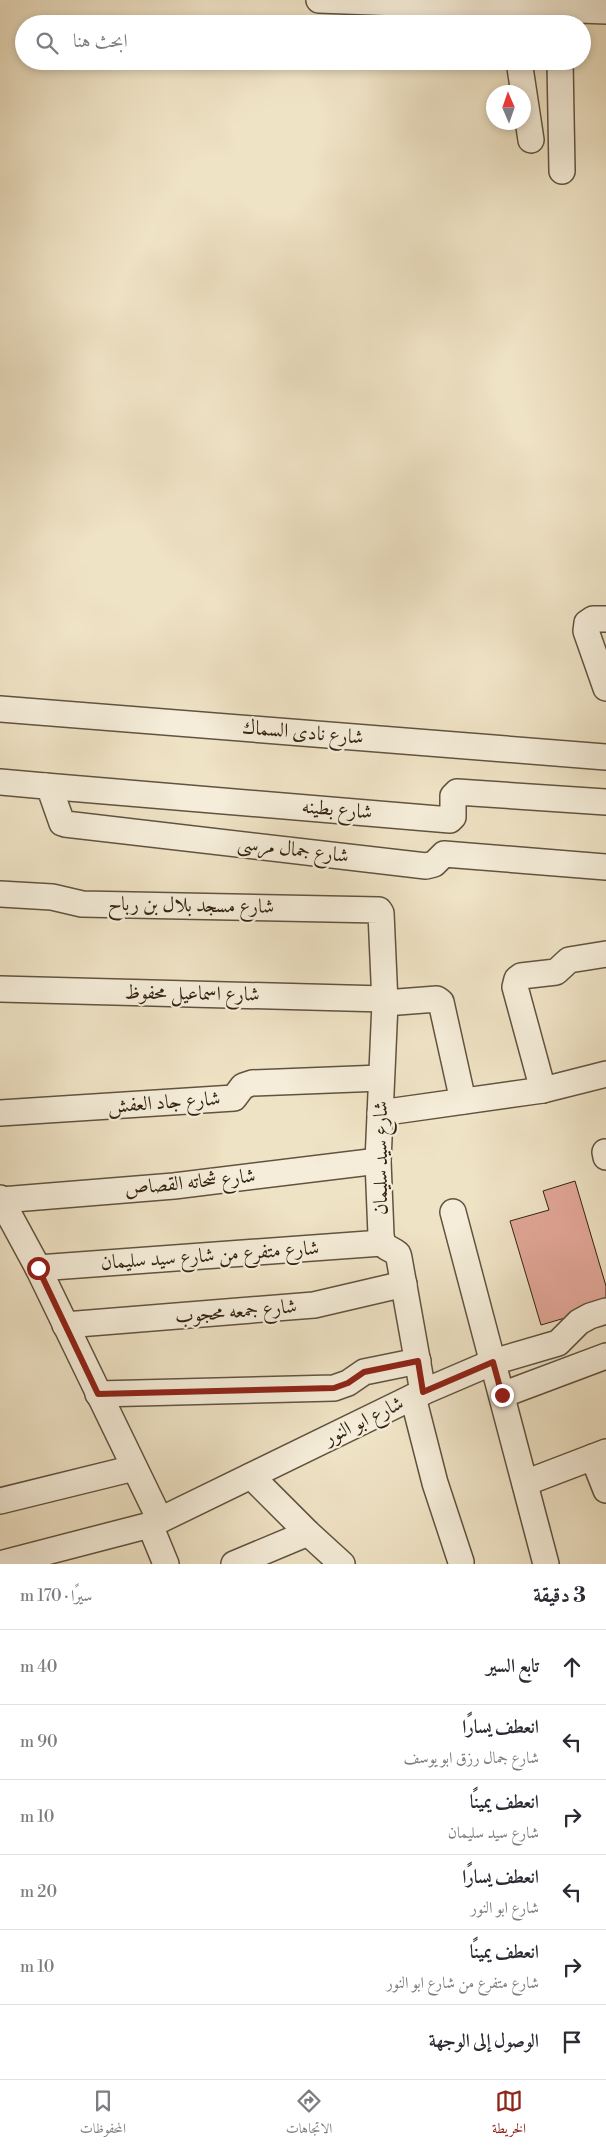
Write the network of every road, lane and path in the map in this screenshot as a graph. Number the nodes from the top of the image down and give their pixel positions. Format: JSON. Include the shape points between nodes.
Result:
{"nodes":[{"id":1,"x":319,"y":0,"type":"edge"},
{"id":2,"x":606,"y":11,"type":"edge"},
{"id":3,"x":513,"y":15,"type":"edge"},
{"id":4,"x":568,"y":15,"type":"edge"},
{"id":5,"x":520,"y":70,"type":"edge"},
{"id":6,"x":560,"y":70,"type":"edge"},
{"id":7,"x":531,"y":140,"type":"dead end"},
{"id":8,"x":562,"y":171,"type":"dead end"},
{"id":9,"x":606,"y":619,"type":"edge"},
{"id":10,"x":606,"y":688,"type":"edge"},
{"id":11,"x":0,"y":709,"type":"edge"},
{"id":12,"x":606,"y":757,"type":"edge"},
{"id":13,"x":0,"y":782,"type":"edge"},
{"id":14,"x":45,"y":786,"type":"junction"},
{"id":15,"x":606,"y":802,"type":"edge"},
{"id":16,"x":606,"y":867,"type":"edge"},
{"id":17,"x":0,"y":894,"type":"edge"},
{"id":18,"x":382,"y":913,"type":"joint"},
{"id":19,"x":606,"y":954,"type":"edge"},
{"id":20,"x":0,"y":989,"type":"edge"},
{"id":21,"x":385,"y":1001,"type":"junction"},
{"id":22,"x":606,"y":1074,"type":"edge"},
{"id":23,"x":381,"y":1078,"type":"junction"},
{"id":24,"x":544,"y":1090,"type":"junction"},
{"id":25,"x":463,"y":1101,"type":"junction"},
{"id":26,"x":0,"y":1113,"type":"edge"},
{"id":27,"x":380,"y":1113,"type":"junction"},
{"id":28,"x":378,"y":1161,"type":"junction"},
{"id":29,"x":1,"y":1199,"type":"edge"},
{"id":30,"x":453,"y":1212,"type":"dead end"},
{"id":31,"x":382,"y":1244,"type":"junction"},
{"id":32,"x":38,"y":1268,"type":"junction"},
{"id":33,"x":404,"y":1284,"type":"junction"},
{"id":34,"x":606,"y":1311,"type":"edge"},
{"id":35,"x":65,"y":1324,"type":"junction"},
{"id":36,"x":606,"y":1356,"type":"edge"},
{"id":37,"x":418,"y":1361,"type":"junction"},
{"id":38,"x":493,"y":1362,"type":"junction"},
{"id":39,"x":98,"y":1394,"type":"junction"},
{"id":40,"x":418,"y":1395,"type":"junction"},
{"id":41,"x":502,"y":1395,"type":"junction"},
{"id":42,"x":600,"y":1455,"type":"edge"},
{"id":43,"x":134,"y":1468,"type":"junction"},
{"id":44,"x":251,"y":1476,"type":"junction"},
{"id":45,"x":525,"y":1483,"type":"junction"},
{"id":46,"x":606,"y":1490,"type":"edge"},
{"id":47,"x":0,"y":1501,"type":"edge"},
{"id":48,"x":155,"y":1522,"type":"junction"},
{"id":49,"x":308,"y":1533,"type":"junction"},
{"id":50,"x":247,"y":1562,"type":"edge"},
{"id":51,"x":461,"y":1562,"type":"dead end"},
{"id":52,"x":0,"y":1564,"type":"edge"},
{"id":53,"x":166,"y":1564,"type":"edge"},
{"id":54,"x":342,"y":1564,"type":"edge"},
{"id":55,"x":546,"y":1564,"type":"edge"}],
"edges":[{"from":1,"to":3,"type":"street"},
{"from":2,"to":4,"type":"street"},
{"from":5,"to":7,"type":"street"},
{"from":6,"to":8,"type":"street"},
{"from":9,"to":10,"type":"street","via":[[593,619],[587,623],[586,631]]},
{"from":11,"to":12,"type":"street","name":"شارع نادى السماك"},
{"from":13,"to":14,"type":"street"},
{"from":14,"to":15,"type":"street","name":"شارع بطينه","via":[[450,820],[456,792]]},
{"from":14,"to":16,"type":"street","name":"شارع جمال مرسى","via":[[53,794],[65,824],[426,866],[434,864],[444,854]]},
{"from":17,"to":18,"type":"street","name":"شارع مسجد بلال بن رباح","via":[[52,897],[82,904],[379,910]]},
{"from":18,"to":21,"type":"street","name":"شارع سيد سليمان"},
{"from":19,"to":24,"type":"street","via":[[569,960],[556,972],[517,979],[515,987]]},
{"from":20,"to":21,"type":"street","name":"شارع اسماعيل محفوظ"},
{"from":21,"to":23,"type":"street","name":"شارع سيد سليمان"},
{"from":21,"to":25,"type":"street","name":"شارع اسماعيل محفوظ","via":[[437,999],[441,1002]]},
{"from":22,"to":24,"type":"street"},
{"from":23,"to":26,"type":"street","name":"شارع جاد العفش","via":[[252,1083],[243,1086],[234,1098]]},
{"from":23,"to":27,"type":"street","name":"شارع سيد سليمان"},
{"from":24,"to":25,"type":"street"},
{"from":25,"to":27,"type":"street"},
{"from":27,"to":28,"type":"street","name":"شارع سيد سليمان"},
{"from":28,"to":29,"type":"street","name":"شارع شحاته القصاص","via":[[174,1186]]},
{"from":28,"to":31,"type":"street","name":"شارع سيد سليمان"},
{"from":29,"to":32,"type":"street"},
{"from":30,"to":38,"type":"street"},
{"from":31,"to":32,"type":"street","name":"شارع متفرع من شارع سيد سليمان"},
{"from":31,"to":33,"type":"street","name":"شارع سيد سليمان","via":[[398,1254]]},
{"from":32,"to":35,"type":"street"},
{"from":33,"to":35,"type":"street","name":"شارع جمعه محجوب","via":[[314,1306]]},
{"from":33,"to":37,"type":"street","name":"شارع سيد سليمان"},
{"from":34,"to":38,"type":"street","name":"شارع ابو النور","via":[[579,1322],[558,1343]]},
{"from":35,"to":39,"type":"street"},
{"from":36,"to":41,"type":"street"},
{"from":37,"to":39,"type":"street","via":[[364,1372],[334,1388]]},
{"from":37,"to":40,"type":"street","name":"شارع سيد سليمان"},
{"from":38,"to":40,"type":"street","name":"شارع ابو النور"},
{"from":38,"to":41,"type":"street"},
{"from":39,"to":43,"type":"street"},
{"from":40,"to":44,"type":"street","name":"شارع ابو النور"},
{"from":40,"to":51,"type":"street","name":"شارع سيد سليمان","via":[[435,1483]]},
{"from":41,"to":45,"type":"street"},
{"from":42,"to":45,"type":"street"},
{"from":42,"to":46,"type":"street"},
{"from":43,"to":47,"type":"street"},
{"from":43,"to":48,"type":"street"},
{"from":44,"to":48,"type":"street","name":"شارع ابو النور"},
{"from":44,"to":49,"type":"street"},
{"from":45,"to":55,"type":"street"},
{"from":48,"to":52,"type":"street","name":"شارع ابو النور"},
{"from":48,"to":53,"type":"street"},
{"from":49,"to":50,"type":"street"},
{"from":49,"to":54,"type":"street"}]}
